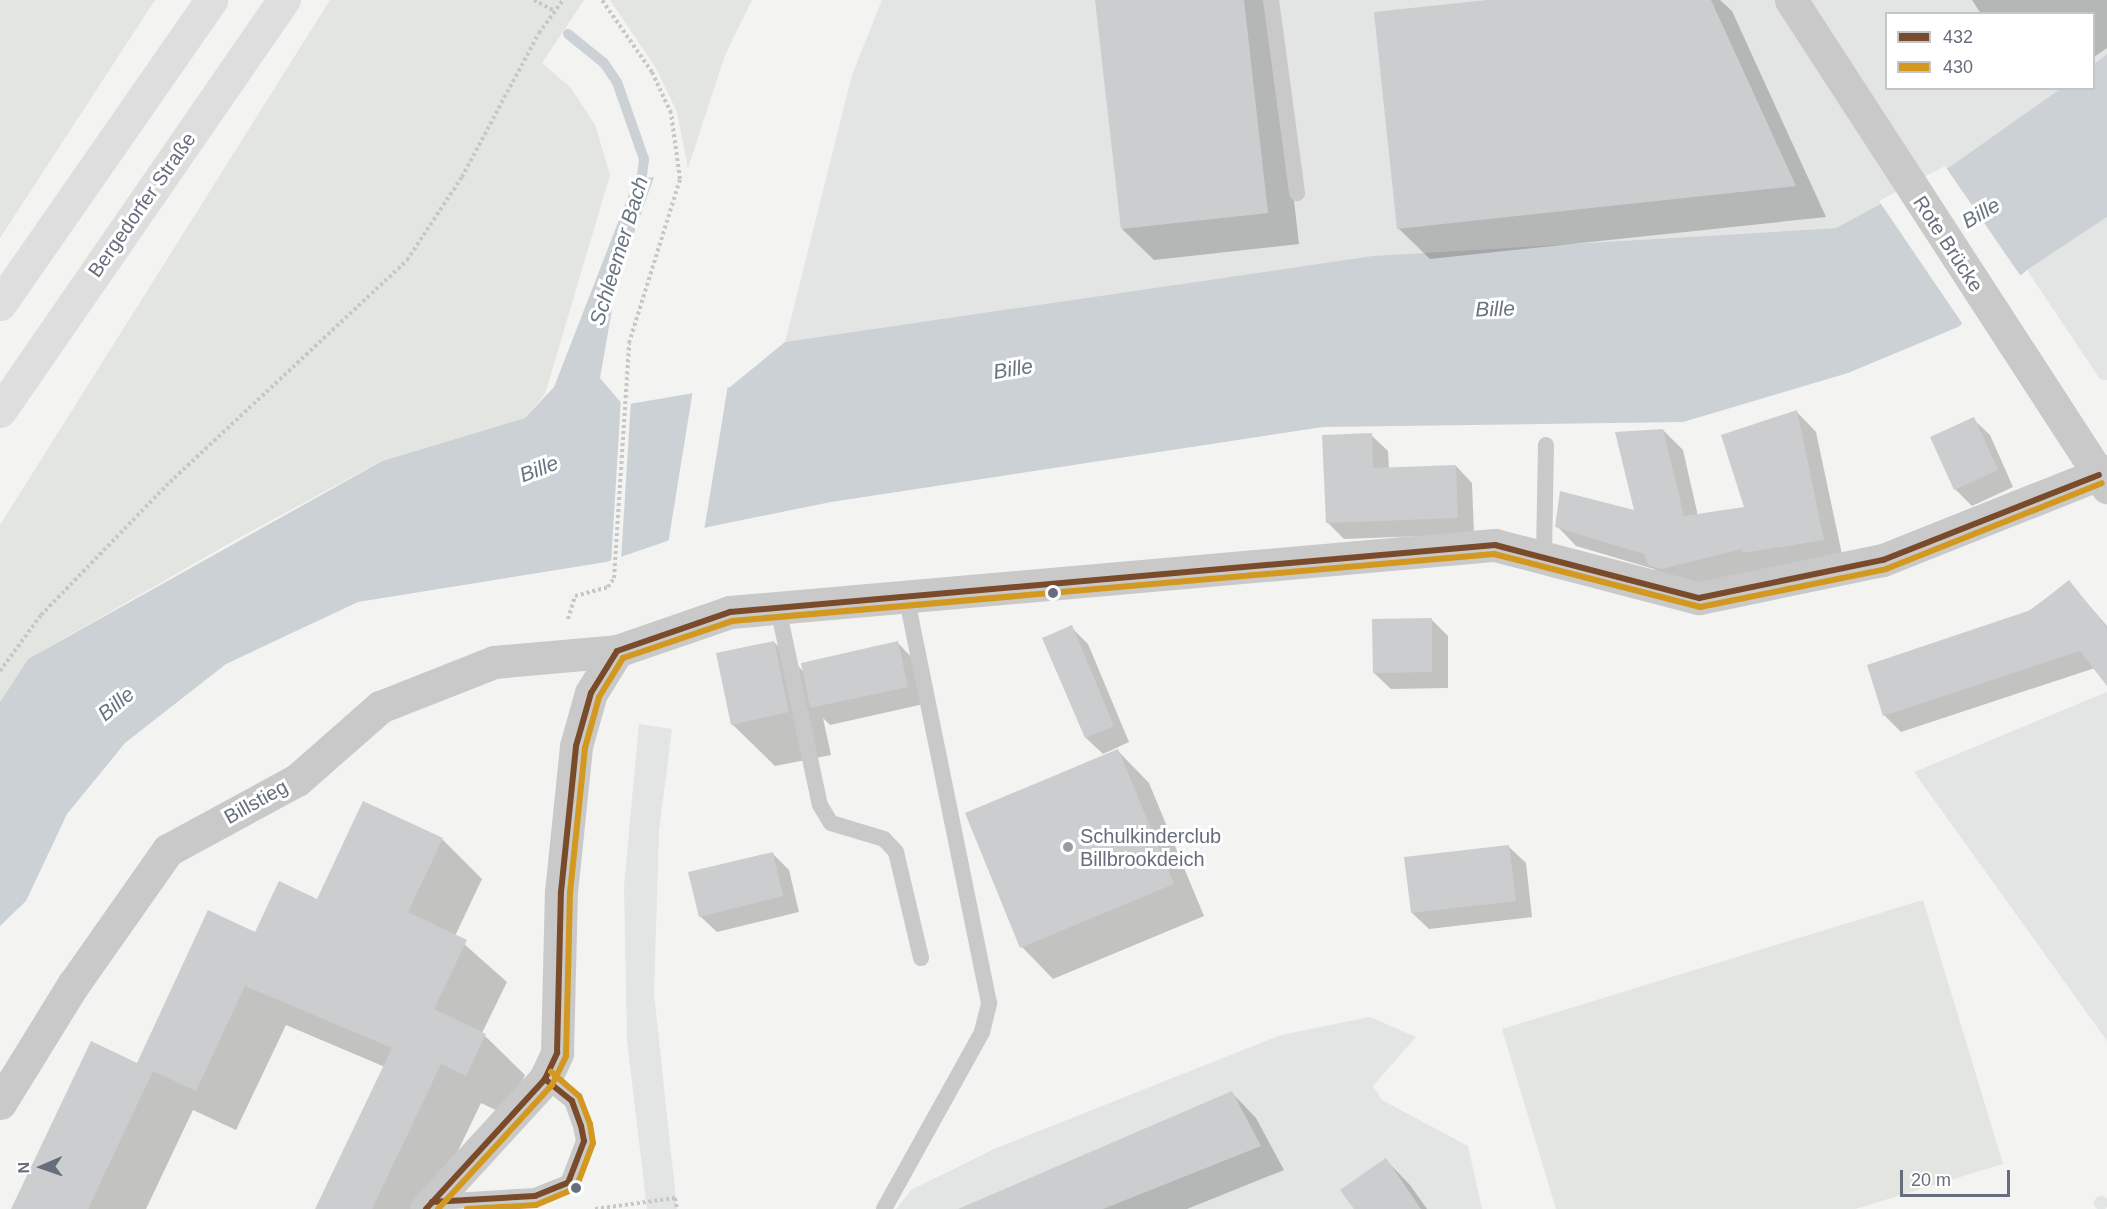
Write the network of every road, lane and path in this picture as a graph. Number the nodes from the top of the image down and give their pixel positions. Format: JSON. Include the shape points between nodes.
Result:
{"nodes":[{"id":1,"x":211,"y":0,"type":"edge"},
{"id":2,"x":284,"y":0,"type":"edge"},
{"id":3,"x":534,"y":0,"type":"edge"},
{"id":4,"x":563,"y":0,"type":"edge"},
{"id":5,"x":602,"y":0,"type":"edge"},
{"id":6,"x":1271,"y":0,"type":"edge"},
{"id":7,"x":1791,"y":0,"type":"edge"},
{"id":8,"x":555,"y":11,"type":"junction"},
{"id":9,"x":1297,"y":193,"type":"dead end"},
{"id":10,"x":0,"y":304,"type":"edge"},
{"id":11,"x":0,"y":411,"type":"edge"},
{"id":12,"x":1546,"y":445,"type":"dead end"},
{"id":13,"x":2104,"y":478,"type":"edge"},
{"id":14,"x":1544,"y":557,"type":"junction"},
{"id":15,"x":906,"y":595,"type":"junction"},
{"id":16,"x":778,"y":608,"type":"junction"},
{"id":17,"x":617,"y":651,"type":"junction"},
{"id":18,"x":561,"y":652,"type":"junction"},
{"id":19,"x":0,"y":671,"type":"edge"},
{"id":20,"x":921,"y":958,"type":"dead end"},
{"id":21,"x":545,"y":1079,"type":"junction"},
{"id":22,"x":0,"y":1103,"type":"edge"},
{"id":23,"x":429,"y":1205,"type":"edge"},
{"id":24,"x":595,"y":1209,"type":"edge"},
{"id":25,"x":677,"y":1209,"type":"edge"},
{"id":26,"x":884,"y":1209,"type":"edge"}],
"edges":[{"from":1,"to":10,"type":"highway"},
{"from":2,"to":11,"type":"highway","name":"Bergedorfer Straße"},
{"from":3,"to":8,"type":"path"},
{"from":4,"to":8,"type":"path"},
{"from":5,"to":18,"type":"path","via":[[652,72],[671,113],[680,150],[680,179],[628,357],[614,578],[608,587],[575,596]]},
{"from":6,"to":9,"type":"lane"},
{"from":7,"to":13,"type":"street","name":"Rote Brücke","via":[[1991,311]]},
{"from":8,"to":19,"type":"path","via":[[462,177],[407,260],[170,482],[41,615]]},
{"from":12,"to":14,"type":"lane"},
{"from":13,"to":14,"type":"street","name":"Billstieg","via":[[1883,560],[1699,598]]},
{"from":14,"to":15,"type":"street","name":"Billstieg","via":[[1495,544]]},
{"from":15,"to":16,"type":"street","name":"Billstieg"},
{"from":15,"to":26,"type":"lane","via":[[989,1003],[982,1032]]},
{"from":16,"to":17,"type":"street","name":"Billstieg","via":[[730,612]]},
{"from":16,"to":20,"type":"lane","via":[[820,805],[831,822],[884,839],[896,852]]},
{"from":17,"to":18,"type":"street","name":"Billstieg"},
{"from":17,"to":21,"type":"street","via":[[591,693],[576,746],[561,892],[557,1053]]},
{"from":18,"to":22,"type":"street","name":"Billstieg","via":[[494,662],[380,707],[297,780],[168,850],[73,985]]},
{"from":21,"to":23,"type":"street"},
{"from":21,"to":23,"type":"lane","via":[[572,1101],[581,1126],[584,1142],[568,1183],[535,1196]]},
{"from":24,"to":25,"type":"path","via":[[675,1198]]}]}
